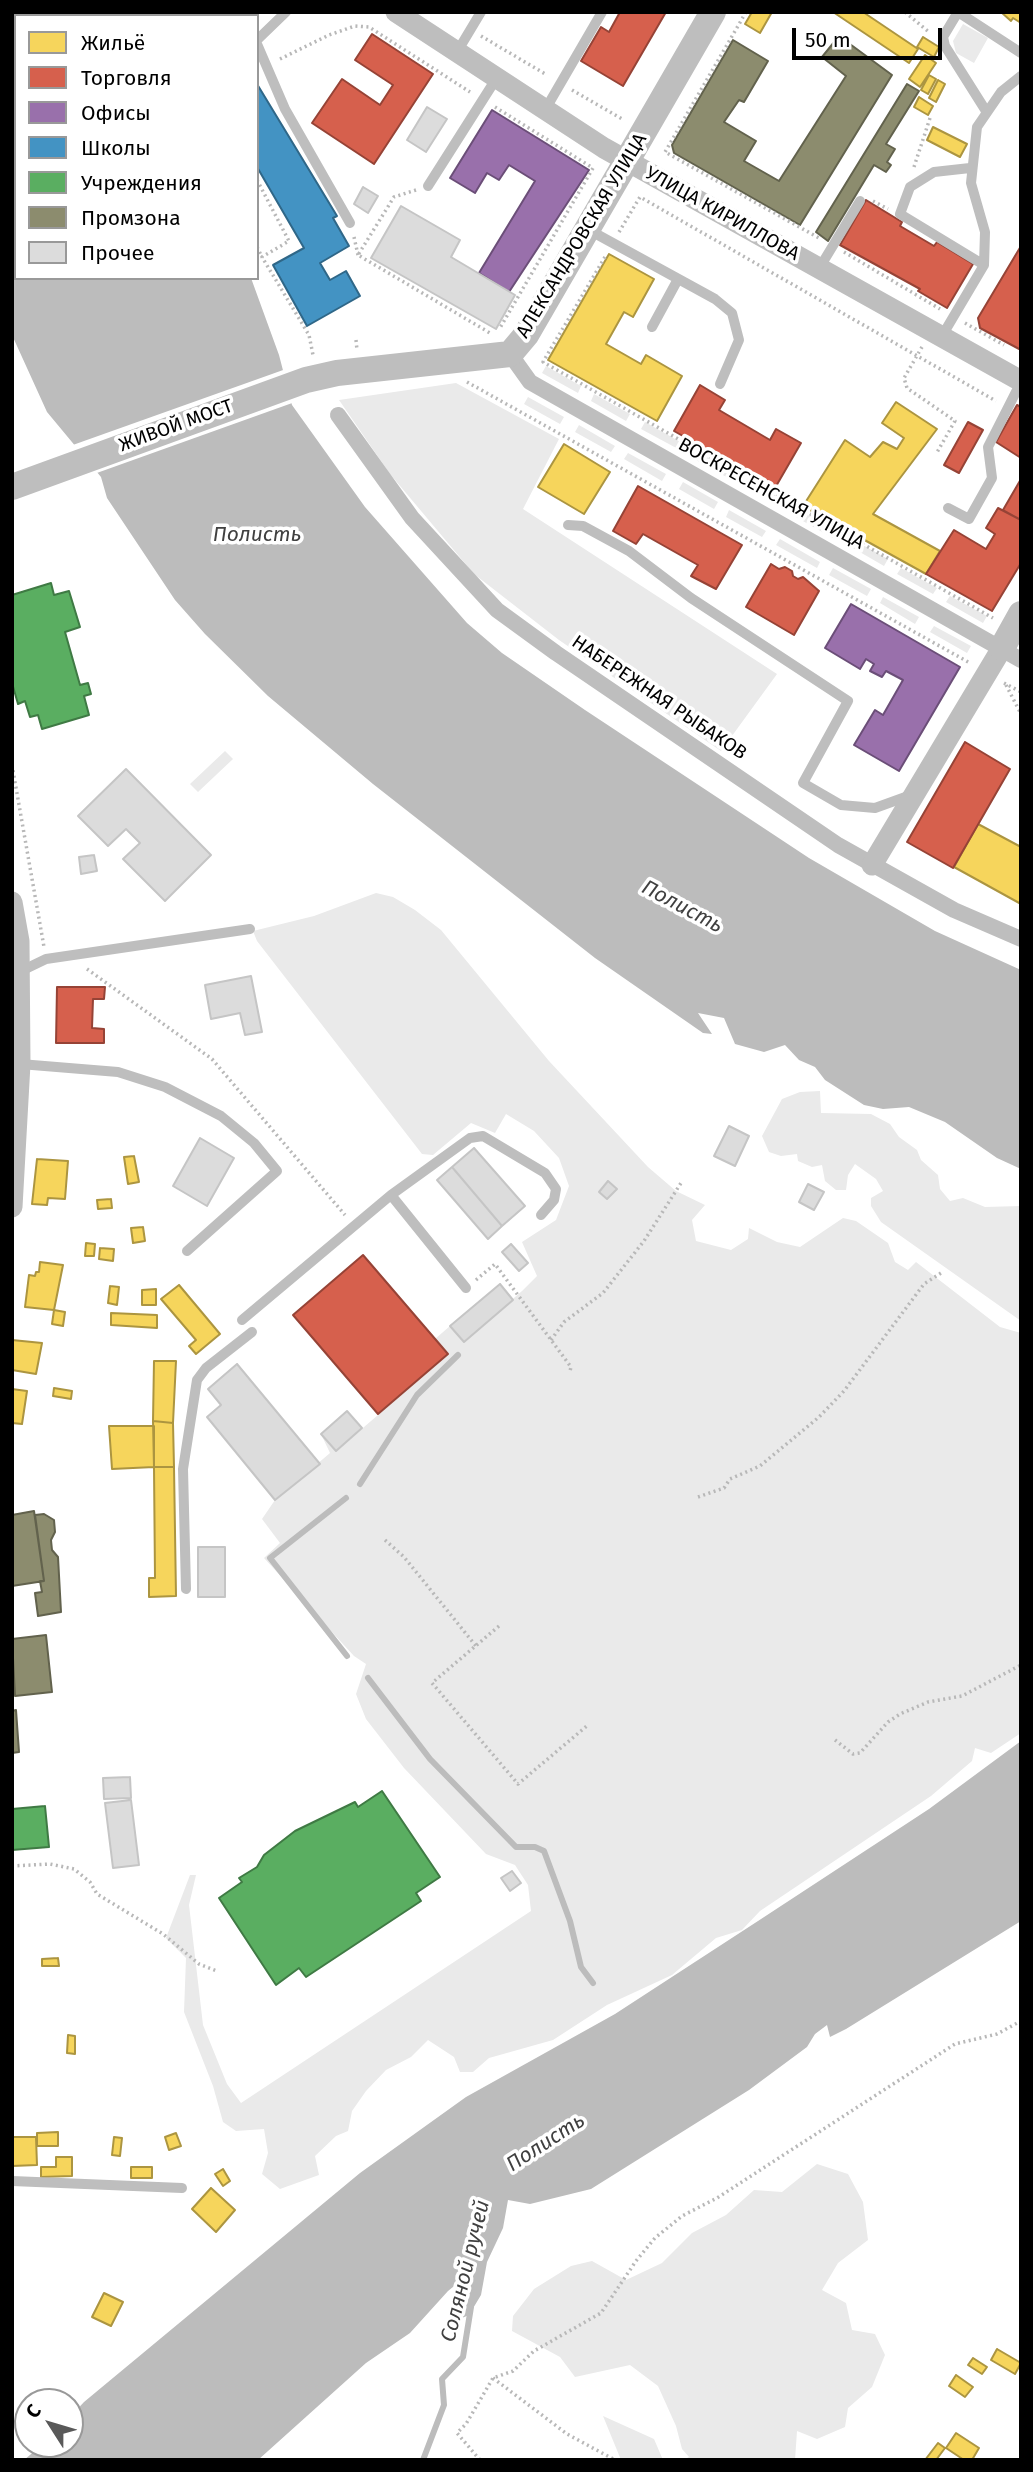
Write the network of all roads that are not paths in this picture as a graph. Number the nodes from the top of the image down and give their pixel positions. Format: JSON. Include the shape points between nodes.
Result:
{"nodes":[{"id":1,"x":286,"y":12,"type":"edge"},
{"id":2,"x":396,"y":12,"type":"edge"},
{"id":3,"x":481,"y":12,"type":"edge"},
{"id":4,"x":602,"y":12,"type":"edge"},
{"id":5,"x":713,"y":12,"type":"edge"},
{"id":6,"x":958,"y":12,"type":"edge"},
{"id":7,"x":259,"y":40,"type":"edge"},
{"id":8,"x":259,"y":47,"type":"edge"},
{"id":9,"x":457,"y":52,"type":"junction"},
{"id":10,"x":1021,"y":53,"type":"edge"},
{"id":11,"x":1021,"y":76,"type":"edge"},
{"id":12,"x":496,"y":79,"type":"junction"},
{"id":13,"x":545,"y":110,"type":"junction"},
{"id":14,"x":986,"y":111,"type":"junction"},
{"id":15,"x":627,"y":161,"type":"junction"},
{"id":16,"x":970,"y":168,"type":"junction"},
{"id":17,"x":428,"y":186,"type":"road end"},
{"id":18,"x":860,"y":201,"type":"road end"},
{"id":19,"x":350,"y":223,"type":"dead end"},
{"id":20,"x":588,"y":229,"type":"junction"},
{"id":21,"x":984,"y":265,"type":"junction"},
{"id":22,"x":820,"y":267,"type":"junction"},
{"id":23,"x":677,"y":281,"type":"junction"},
{"id":24,"x":652,"y":327,"type":"dead end"},
{"id":25,"x":937,"y":333,"type":"junction"},
{"id":26,"x":510,"y":354,"type":"junction"},
{"id":27,"x":309,"y":368,"type":"joint"},
{"id":28,"x":1021,"y":381,"type":"edge"},
{"id":29,"x":720,"y":384,"type":"dead end"},
{"id":30,"x":338,"y":415,"type":"dead end"},
{"id":31,"x":12,"y":487,"type":"edge"},
{"id":32,"x":948,"y":508,"type":"dead end"},
{"id":33,"x":568,"y":525,"type":"dead end"},
{"id":34,"x":1021,"y":614,"type":"edge"},
{"id":35,"x":1011,"y":654,"type":"edge"},
{"id":36,"x":915,"y":794,"type":"junction"},
{"id":37,"x":872,"y":865,"type":"junction"},
{"id":38,"x":12,"y":902,"type":"edge"},
{"id":39,"x":250,"y":929,"type":"dead end"},
{"id":40,"x":1021,"y":939,"type":"edge"},
{"id":41,"x":16,"y":973,"type":"edge"},
{"id":42,"x":20,"y":1064,"type":"junction"},
{"id":43,"x":391,"y":1195,"type":"junction"},
{"id":44,"x":12,"y":1207,"type":"edge"},
{"id":45,"x":541,"y":1215,"type":"dead end"},
{"id":46,"x":187,"y":1251,"type":"dead end"},
{"id":47,"x":466,"y":1288,"type":"road end"},
{"id":48,"x":242,"y":1320,"type":"dead end"},
{"id":49,"x":252,"y":1332,"type":"dead end"},
{"id":50,"x":186,"y":1589,"type":"dead end"},
{"id":51,"x":12,"y":2181,"type":"edge"},
{"id":52,"x":182,"y":2188,"type":"dead end"}],
"edges":[{"from":1,"to":7,"type":"lane"},
{"from":2,"to":9,"type":"street","name":"УЛИЦА КИРИЛЛОВА"},
{"from":3,"to":9,"type":"lane"},
{"from":4,"to":13,"type":"lane"},
{"from":5,"to":15,"type":"street","name":"АЛЕКСАНДРОВСКАЯ УЛИЦА"},
{"from":6,"to":10,"type":"lane"},
{"from":6,"to":14,"type":"lane","via":[[943,37],[945,46]]},
{"from":8,"to":19,"type":"lane","via":[[285,109]]},
{"from":9,"to":12,"type":"street","name":"УЛИЦА КИРИЛЛОВА"},
{"from":11,"to":14,"type":"lane"},
{"from":12,"to":13,"type":"street","name":"УЛИЦА КИРИЛЛОВА"},
{"from":12,"to":17,"type":"lane"},
{"from":13,"to":15,"type":"street","name":"УЛИЦА КИРИЛЛОВА"},
{"from":14,"to":16,"type":"lane","via":[[977,127]]},
{"from":15,"to":20,"type":"street","name":"АЛЕКСАНДРОВСКАЯ УЛИЦА"},
{"from":15,"to":22,"type":"street","name":"УЛИЦА КИРИЛЛОВА"},
{"from":16,"to":21,"type":"lane","via":[[985,232]]},
{"from":16,"to":21,"type":"lane","via":[[934,172],[910,187],[900,214]]},
{"from":18,"to":22,"type":"lane"},
{"from":20,"to":23,"type":"lane"},
{"from":20,"to":26,"type":"street","name":"АЛЕКСАНДРОВСКАЯ УЛИЦА","via":[[526,335]]},
{"from":21,"to":25,"type":"lane"},
{"from":22,"to":25,"type":"street","name":"УЛИЦА КИРИЛЛОВА"},
{"from":23,"to":24,"type":"lane"},
{"from":23,"to":29,"type":"lane","via":[[715,299],[736,321],[739,340]]},
{"from":25,"to":28,"type":"street","name":"УЛИЦА КИРИЛЛОВА"},
{"from":26,"to":27,"type":"street","name":"АЛЕКСАНДРОВСКАЯ УЛИЦА","via":[[337,373]]},
{"from":26,"to":35,"type":"street","name":"ВОСКРЕСЕНСКАЯ УЛИЦА","via":[[530,382]]},
{"from":27,"to":31,"type":"street","name":"ЖИВОЙ МОСТ"},
{"from":28,"to":32,"type":"lane","via":[[988,447],[992,478],[970,519]]},
{"from":30,"to":37,"type":"street","name":"НАБЕРЕЖНАЯ РЫБАКОВ","via":[[412,518],[498,610]]},
{"from":33,"to":36,"type":"lane","via":[[583,526],[629,551],[691,598],[848,701],[803,783],[841,805],[875,808]]},
{"from":34,"to":35,"type":"street"},
{"from":35,"to":36,"type":"street","via":[[986,672]]},
{"from":36,"to":37,"type":"street"},
{"from":37,"to":40,"type":"street","name":"НАБЕРЕЖНАЯ РЫБАКОВ","via":[[954,910]]},
{"from":38,"to":41,"type":"street","via":[[19,941]]},
{"from":39,"to":41,"type":"lane","via":[[46,959]]},
{"from":41,"to":42,"type":"street"},
{"from":42,"to":44,"type":"street"},
{"from":42,"to":46,"type":"lane","via":[[118,1072],[165,1087],[220,1116],[254,1143],[277,1171]]},
{"from":43,"to":45,"type":"lane","via":[[470,1138],[483,1136],[545,1173],[556,1189],[554,1200]]},
{"from":43,"to":47,"type":"lane"},
{"from":43,"to":48,"type":"lane"},
{"from":49,"to":50,"type":"lane","via":[[197,1380],[183,1469]]},
{"from":51,"to":52,"type":"lane"}]}
